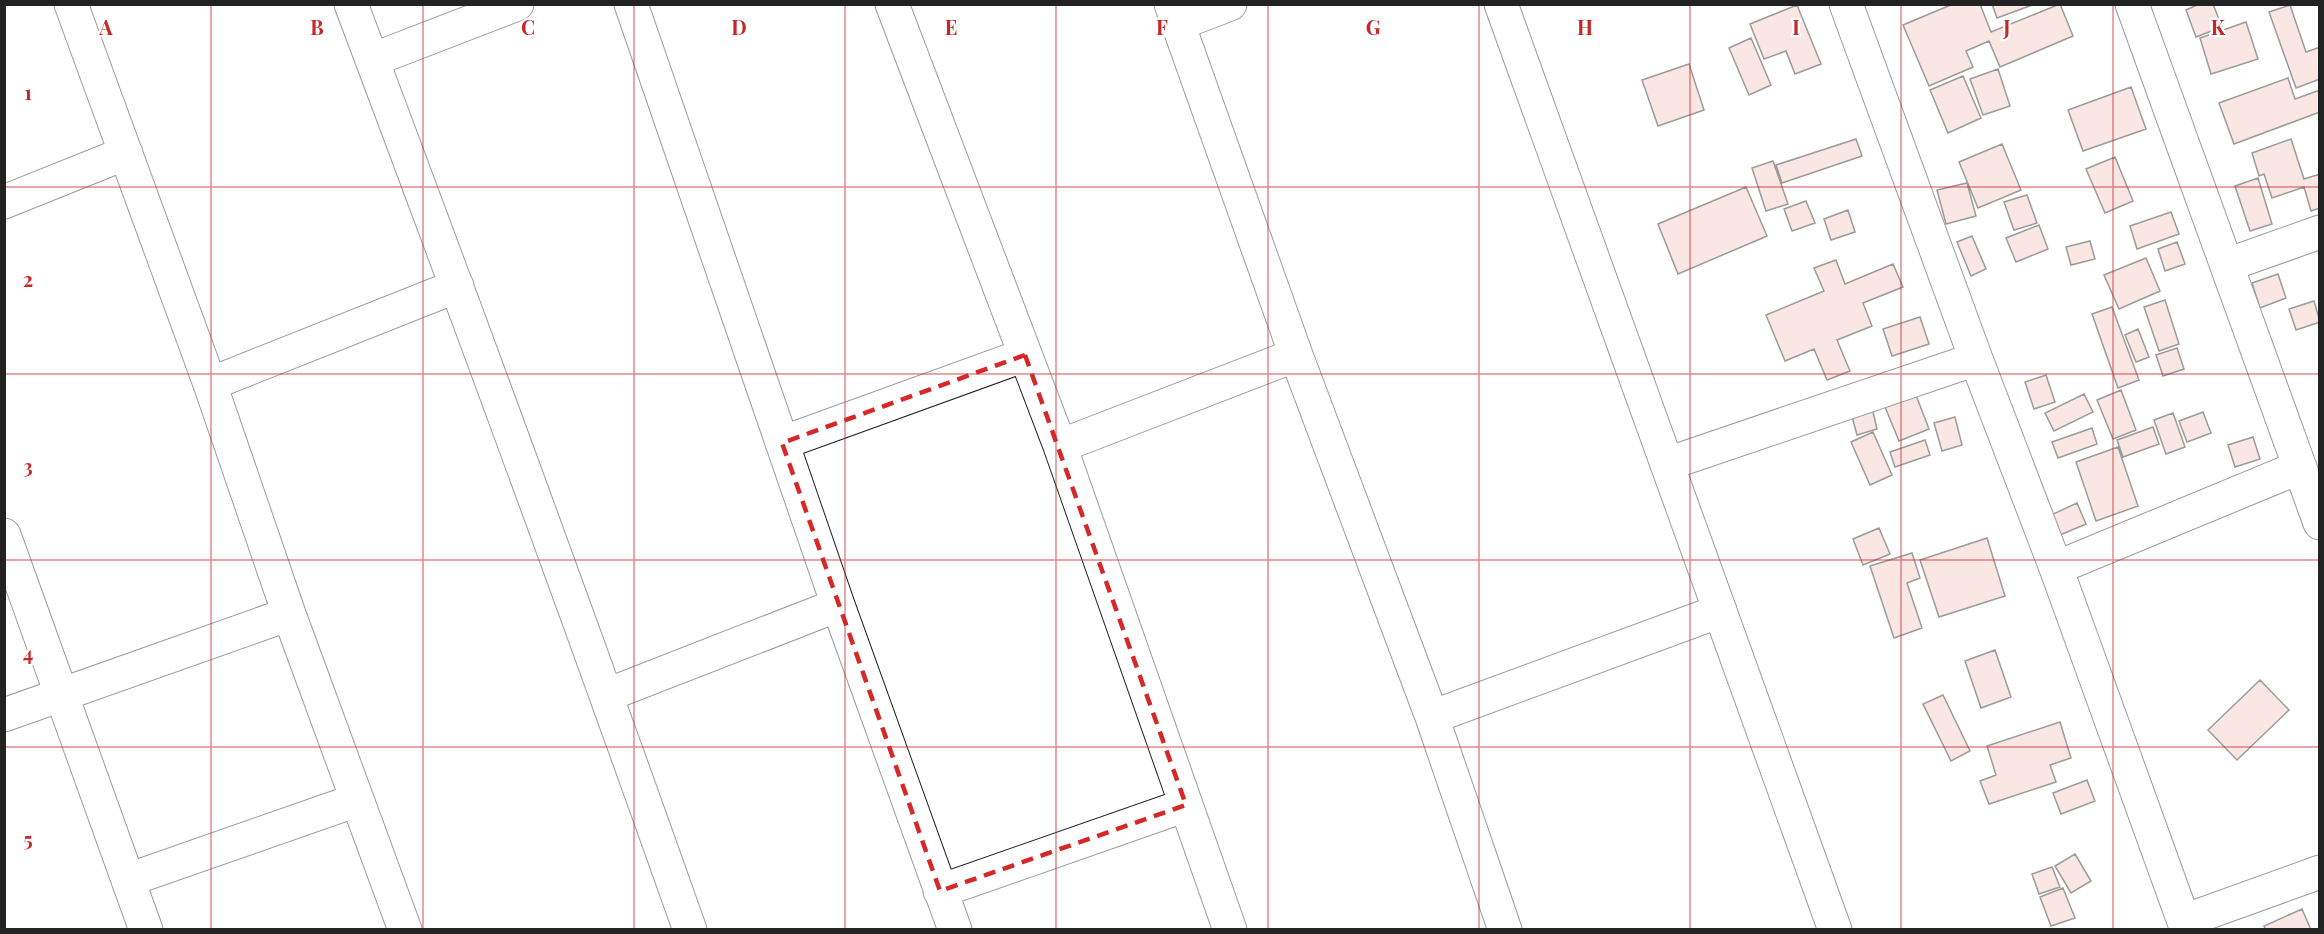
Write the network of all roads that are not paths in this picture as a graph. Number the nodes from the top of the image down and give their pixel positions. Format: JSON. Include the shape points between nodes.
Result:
{"nodes":[{"id":1,"x":71,"y":4,"type":"edge"},
{"id":2,"x":351,"y":4,"type":"edge"},
{"id":3,"x":517,"y":4,"type":"edge"},
{"id":4,"x":632,"y":4,"type":"edge"},
{"id":5,"x":892,"y":4,"type":"edge"},
{"id":6,"x":1230,"y":4,"type":"edge"},
{"id":7,"x":1501,"y":4,"type":"edge"},
{"id":8,"x":1846,"y":4,"type":"edge"},
{"id":9,"x":2132,"y":4,"type":"edge"},
{"id":10,"x":1174,"y":14,"type":"edge"},
{"id":11,"x":372,"y":60,"type":"junction"},
{"id":12,"x":126,"y":153,"type":"junction"},
{"id":13,"x":4,"y":202,"type":"edge"},
{"id":14,"x":2319,"y":232,"type":"edge"},
{"id":15,"x":2227,"y":265,"type":"junction"},
{"id":16,"x":457,"y":286,"type":"junction"},
{"id":17,"x":1025,"y":355,"type":"junction"},
{"id":18,"x":1296,"y":355,"type":"junction"},
{"id":19,"x":1976,"y":359,"type":"junction"},
{"id":20,"x":210,"y":384,"type":"junction"},
{"id":21,"x":782,"y":443,"type":"junction"},
{"id":22,"x":1060,"y":446,"type":"junction"},
{"id":23,"x":1667,"y":464,"type":"junction"},
{"id":24,"x":2300,"y":466,"type":"junction"},
{"id":25,"x":2319,"y":523,"type":"edge"},
{"id":26,"x":4,"y":535,"type":"edge"},
{"id":27,"x":2056,"y":568,"type":"junction"},
{"id":28,"x":838,"y":605,"type":"junction"},
{"id":29,"x":1720,"y":611,"type":"junction"},
{"id":30,"x":289,"y":614,"type":"junction"},
{"id":31,"x":63,"y":694,"type":"junction"},
{"id":32,"x":607,"y":694,"type":"junction"},
{"id":33,"x":4,"y":715,"type":"edge"},
{"id":34,"x":1432,"y":717,"type":"junction"},
{"id":35,"x":357,"y":800,"type":"junction"},
{"id":36,"x":1186,"y":805,"type":"junction"},
{"id":37,"x":2319,"y":872,"type":"edge"},
{"id":38,"x":128,"y":880,"type":"junction"},
{"id":39,"x":940,"y":891,"type":"junction"},
{"id":40,"x":2186,"y":925,"type":"edge"},
{"id":41,"x":146,"y":930,"type":"edge"},
{"id":42,"x":405,"y":930,"type":"edge"},
{"id":43,"x":690,"y":930,"type":"edge"},
{"id":44,"x":955,"y":930,"type":"edge"},
{"id":45,"x":1230,"y":930,"type":"edge"},
{"id":46,"x":1505,"y":930,"type":"edge"},
{"id":47,"x":1835,"y":930,"type":"edge"}],
"edges":[{"from":1,"to":12,"type":"street"},
{"from":2,"to":11,"type":"street"},
{"from":3,"to":11,"type":"street"},
{"from":4,"to":21,"type":"street"},
{"from":5,"to":17,"type":"street"},
{"from":6,"to":10,"type":"street"},
{"from":7,"to":23,"type":"street"},
{"from":8,"to":19,"type":"street"},
{"from":9,"to":15,"type":"street"},
{"from":10,"to":18,"type":"street"},
{"from":11,"to":16,"type":"street"},
{"from":12,"to":13,"type":"street"},
{"from":12,"to":20,"type":"street"},
{"from":14,"to":15,"type":"street"},
{"from":15,"to":24,"type":"street"},
{"from":16,"to":20,"type":"street"},
{"from":16,"to":32,"type":"street"},
{"from":17,"to":21,"type":"street"},
{"from":17,"to":22,"type":"street"},
{"from":18,"to":22,"type":"street"},
{"from":18,"to":34,"type":"street"},
{"from":19,"to":23,"type":"street"},
{"from":19,"to":27,"type":"street"},
{"from":20,"to":30,"type":"street"},
{"from":21,"to":28,"type":"street"},
{"from":22,"to":36,"type":"street"},
{"from":23,"to":29,"type":"street"},
{"from":24,"to":25,"type":"street"},
{"from":24,"to":27,"type":"street"},
{"from":26,"to":31,"type":"street"},
{"from":27,"to":40,"type":"street"},
{"from":28,"to":32,"type":"street"},
{"from":28,"to":39,"type":"street"},
{"from":29,"to":34,"type":"street"},
{"from":29,"to":47,"type":"street"},
{"from":30,"to":31,"type":"street"},
{"from":30,"to":35,"type":"street"},
{"from":31,"to":33,"type":"street"},
{"from":31,"to":38,"type":"street"},
{"from":32,"to":43,"type":"street"},
{"from":34,"to":46,"type":"street"},
{"from":35,"to":38,"type":"street"},
{"from":35,"to":42,"type":"street"},
{"from":36,"to":39,"type":"street"},
{"from":36,"to":45,"type":"street"},
{"from":37,"to":40,"type":"street"},
{"from":38,"to":41,"type":"street"},
{"from":39,"to":44,"type":"street"}]}
